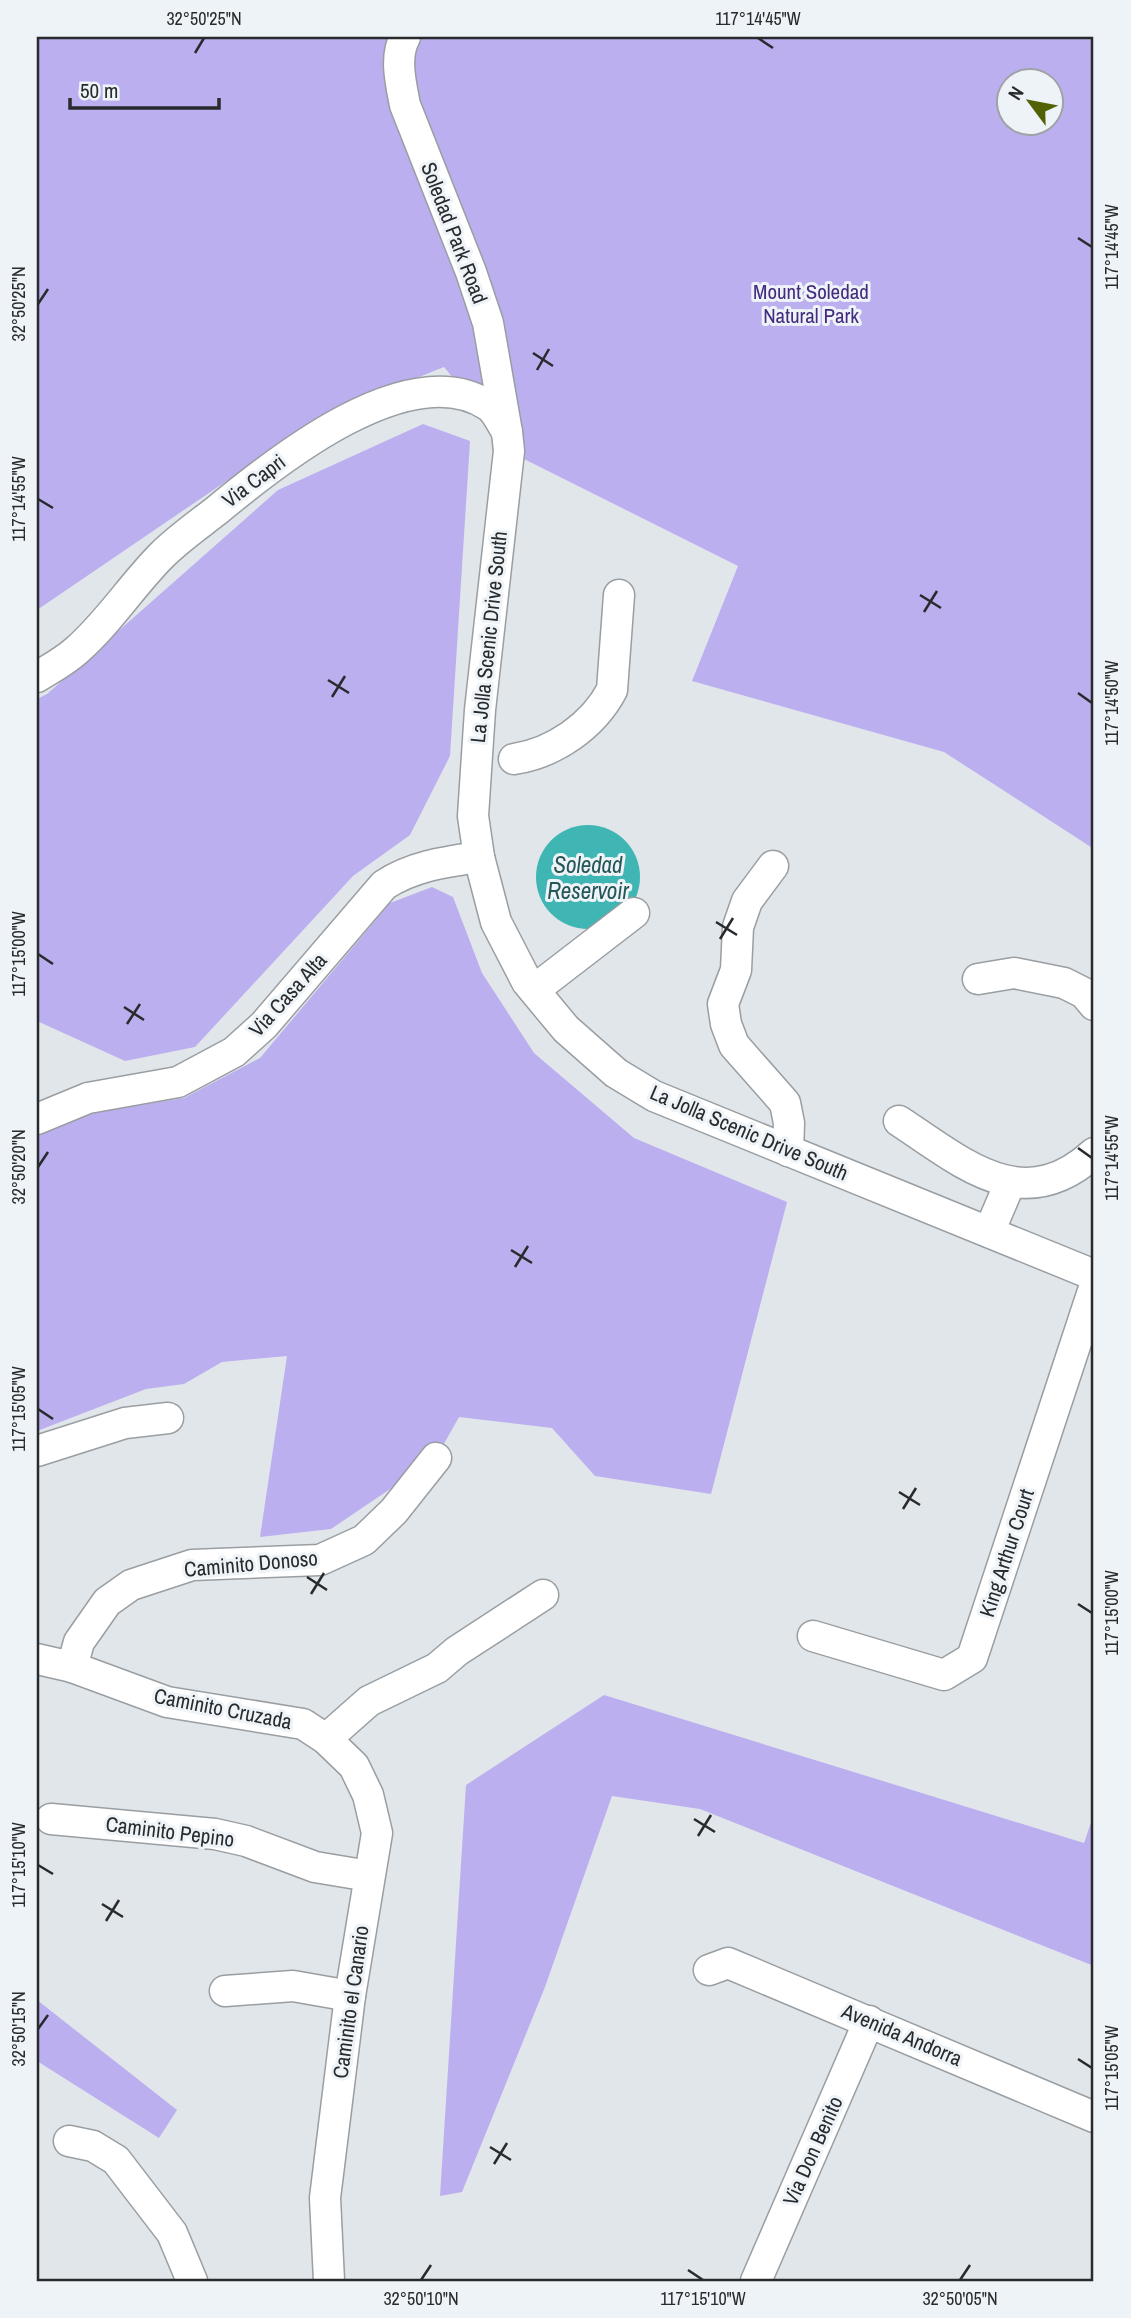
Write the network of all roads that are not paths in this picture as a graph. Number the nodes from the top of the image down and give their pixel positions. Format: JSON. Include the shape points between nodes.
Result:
{"nodes":[{"id":1,"x":405,"y":37,"type":"edge"},
{"id":2,"x":507,"y":432,"type":"junction"},
{"id":3,"x":619,"y":595,"type":"dead end"},
{"id":4,"x":37,"y":677,"type":"edge"},
{"id":5,"x":477,"y":757,"type":"junction"},
{"id":6,"x":479,"y":857,"type":"junction"},
{"id":7,"x":773,"y":866,"type":"dead end"},
{"id":8,"x":634,"y":913,"type":"dead end"},
{"id":9,"x":978,"y":979,"type":"dead end"},
{"id":10,"x":534,"y":990,"type":"junction"},
{"id":11,"x":1094,"y":1005,"type":"edge"},
{"id":12,"x":37,"y":1119,"type":"edge"},
{"id":13,"x":899,"y":1121,"type":"dead end"},
{"id":14,"x":788,"y":1151,"type":"junction"},
{"id":15,"x":1094,"y":1153,"type":"edge"},
{"id":16,"x":1010,"y":1183,"type":"junction"},
{"id":17,"x":989,"y":1232,"type":"junction"},
{"id":18,"x":1094,"y":1275,"type":"edge"},
{"id":19,"x":1094,"y":1288,"type":"edge"},
{"id":20,"x":168,"y":1418,"type":"dead end"},
{"id":21,"x":37,"y":1451,"type":"edge"},
{"id":22,"x":436,"y":1458,"type":"dead end"},
{"id":23,"x":543,"y":1595,"type":"dead end"},
{"id":24,"x":813,"y":1636,"type":"dead end"},
{"id":25,"x":37,"y":1659,"type":"edge"},
{"id":26,"x":72,"y":1667,"type":"junction"},
{"id":27,"x":326,"y":1739,"type":"junction"},
{"id":28,"x":51,"y":1819,"type":"dead end"},
{"id":29,"x":369,"y":1876,"type":"junction"},
{"id":30,"x":709,"y":1970,"type":"dead end"},
{"id":31,"x":225,"y":1991,"type":"dead end"},
{"id":32,"x":350,"y":1997,"type":"junction"},
{"id":33,"x":869,"y":2021,"type":"junction"},
{"id":34,"x":1094,"y":2117,"type":"edge"},
{"id":35,"x":69,"y":2141,"type":"dead end"},
{"id":36,"x":192,"y":2281,"type":"edge"},
{"id":37,"x":328,"y":2281,"type":"edge"},
{"id":38,"x":756,"y":2281,"type":"edge"}],
"edges":[{"from":1,"to":2,"type":"street","name":"Soledad Park Road","via":[[399,76],[405,105],[488,323]]},
{"from":2,"to":4,"type":"street","name":"Via Capri","via":[[491,407],[438,391],[405,396],[352,415],[246,486],[163,554],[76,651]]},
{"from":2,"to":5,"type":"street","name":"La Jolla Scenic Drive South","via":[[509,451]]},
{"from":3,"to":5,"type":"street","via":[[612,690],[592,718],[556,746],[514,759],[504,768],[486,767]]},
{"from":5,"to":6,"type":"street","name":"La Jolla Scenic Drive South","via":[[473,816]]},
{"from":6,"to":10,"type":"street","name":"La Jolla Scenic Drive South","via":[[496,922]]},
{"from":6,"to":12,"type":"street","name":"Via Casa Alta","via":[[433,863],[384,885],[264,1025],[234,1052],[178,1082],[88,1098]]},
{"from":7,"to":14,"type":"street","via":[[747,901],[738,927],[736,970],[723,1004],[733,1045],[785,1102]]},
{"from":8,"to":10,"type":"street"},
{"from":9,"to":11,"type":"street","via":[[1014,973],[1063,983],[1084,993]]},
{"from":10,"to":14,"type":"street","name":"La Jolla Scenic Drive South","via":[[566,1029],[616,1073],[653,1096]]},
{"from":13,"to":16,"type":"street","via":[[959,1160]]},
{"from":14,"to":17,"type":"street","name":"La Jolla Scenic Drive South"},
{"from":15,"to":16,"type":"street","via":[[1080,1166],[1046,1182]]},
{"from":16,"to":17,"type":"street"},
{"from":17,"to":18,"type":"street","name":"La Jolla Scenic Drive South"},
{"from":19,"to":24,"type":"street","name":"King Arthur Court","via":[[972,1658],[944,1675]]},
{"from":20,"to":21,"type":"street","via":[[125,1423]]},
{"from":22,"to":26,"type":"street","name":"Caminito Donoso","via":[[364,1540],[320,1560],[192,1565],[131,1584],[107,1602],[79,1642]]},
{"from":23,"to":27,"type":"street","via":[[437,1668],[369,1701]]},
{"from":25,"to":26,"type":"street","name":"Caminito Cruzada"},
{"from":26,"to":27,"type":"street","name":"Caminito Cruzada","via":[[167,1702],[303,1724]]},
{"from":27,"to":29,"type":"street","name":"Caminito el Canario","via":[[354,1766],[368,1795],[377,1833]]},
{"from":28,"to":29,"type":"street","name":"Caminito Pepino","via":[[215,1835],[246,1841],[315,1867]]},
{"from":29,"to":32,"type":"street","name":"Caminito el Canario"},
{"from":30,"to":33,"type":"street","name":"Avenida Andorra","via":[[728,1963]]},
{"from":31,"to":32,"type":"street","via":[[293,1986]]},
{"from":32,"to":37,"type":"street","name":"Caminito el Canario","via":[[325,2198]]},
{"from":33,"to":34,"type":"street","name":"Avenida Andorra"},
{"from":33,"to":38,"type":"street","name":"Via Don Benito"},
{"from":35,"to":36,"type":"street","via":[[93,2146],[116,2160],[172,2233]]}]}
